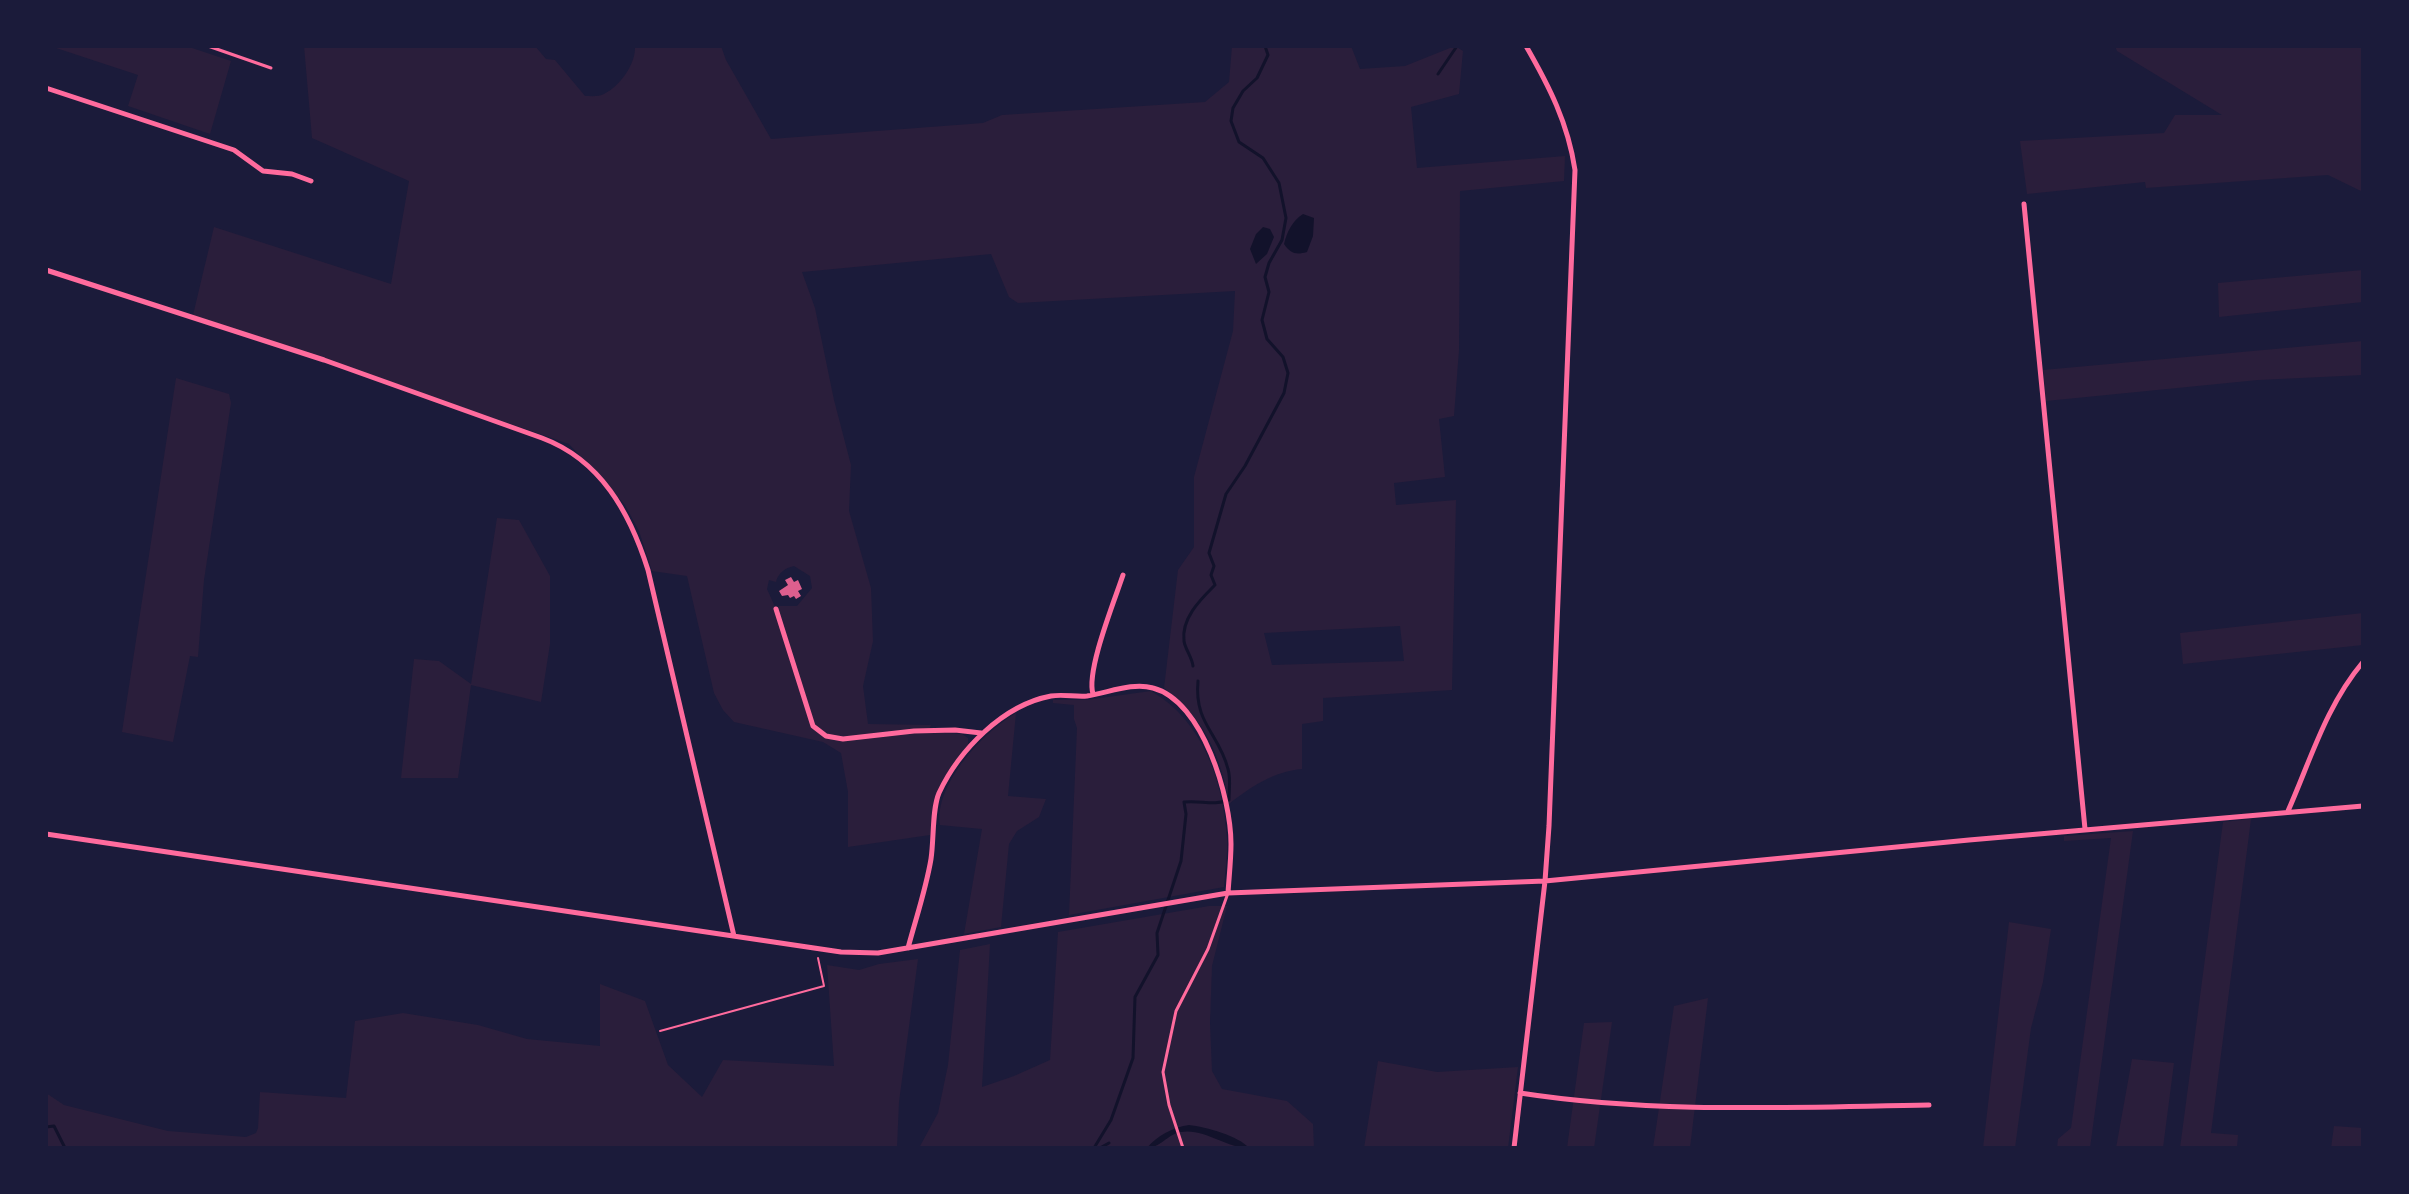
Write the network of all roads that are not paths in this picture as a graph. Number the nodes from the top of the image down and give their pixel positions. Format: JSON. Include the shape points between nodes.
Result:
{"nodes":[{"id":1,"x":208,"y":46,"type":"edge"},
{"id":2,"x":1526,"y":46,"type":"edge"},
{"id":3,"x":271,"y":68,"type":"dead end"},
{"id":4,"x":46,"y":88,"type":"edge"},
{"id":5,"x":311,"y":181,"type":"dead end"},
{"id":6,"x":2024,"y":204,"type":"dead end"},
{"id":7,"x":46,"y":270,"type":"edge"},
{"id":8,"x":1123,"y":575,"type":"dead end"},
{"id":9,"x":776,"y":609,"type":"dead end"},
{"id":10,"x":2363,"y":662,"type":"edge"},
{"id":11,"x":1093,"y":694,"type":"junction"},
{"id":12,"x":982,"y":733,"type":"junction"},
{"id":13,"x":2363,"y":806,"type":"edge"},
{"id":14,"x":2288,"y":811,"type":"junction"},
{"id":15,"x":2085,"y":829,"type":"junction"},
{"id":16,"x":46,"y":834,"type":"edge"},
{"id":17,"x":1545,"y":881,"type":"junction"},
{"id":18,"x":1228,"y":893,"type":"junction"},
{"id":19,"x":734,"y":936,"type":"junction"},
{"id":20,"x":908,"y":948,"type":"junction"},
{"id":21,"x":1520,"y":1093,"type":"junction"},
{"id":22,"x":1929,"y":1105,"type":"dead end"},
{"id":23,"x":1183,"y":1148,"type":"edge"},
{"id":24,"x":1514,"y":1148,"type":"edge"}],
"edges":[{"from":1,"to":3,"type":"lane"},
{"from":2,"to":17,"type":"street","via":[[1553,94],[1575,170]]},
{"from":4,"to":5,"type":"street","via":[[234,150],[263,171]]},
{"from":6,"to":15,"type":"street"},
{"from":7,"to":19,"type":"street","via":[[324,360],[578,455],[619,502],[648,570]]},
{"from":8,"to":11,"type":"street","via":[[1093,668]]},
{"from":9,"to":12,"type":"street","via":[[813,726],[826,736],[928,730]]},
{"from":10,"to":14,"type":"street","via":[[2325,719]]},
{"from":11,"to":12,"type":"street","via":[[1033,701]]},
{"from":11,"to":18,"type":"street","via":[[1152,687],[1172,697],[1190,716],[1225,797],[1231,843]]},
{"from":12,"to":20,"type":"street","via":[[939,792],[927,883]]},
{"from":13,"to":14,"type":"street"},
{"from":14,"to":15,"type":"street"},
{"from":15,"to":17,"type":"street"},
{"from":16,"to":19,"type":"street"},
{"from":17,"to":18,"type":"street"},
{"from":17,"to":21,"type":"street"},
{"from":18,"to":20,"type":"street"},
{"from":18,"to":23,"type":"lane","via":[[1208,949],[1176,1011],[1163,1072]]},
{"from":19,"to":20,"type":"street","via":[[817,949],[878,953]]},
{"from":21,"to":22,"type":"street","via":[[1620,1104]]},
{"from":21,"to":24,"type":"street"}]}
